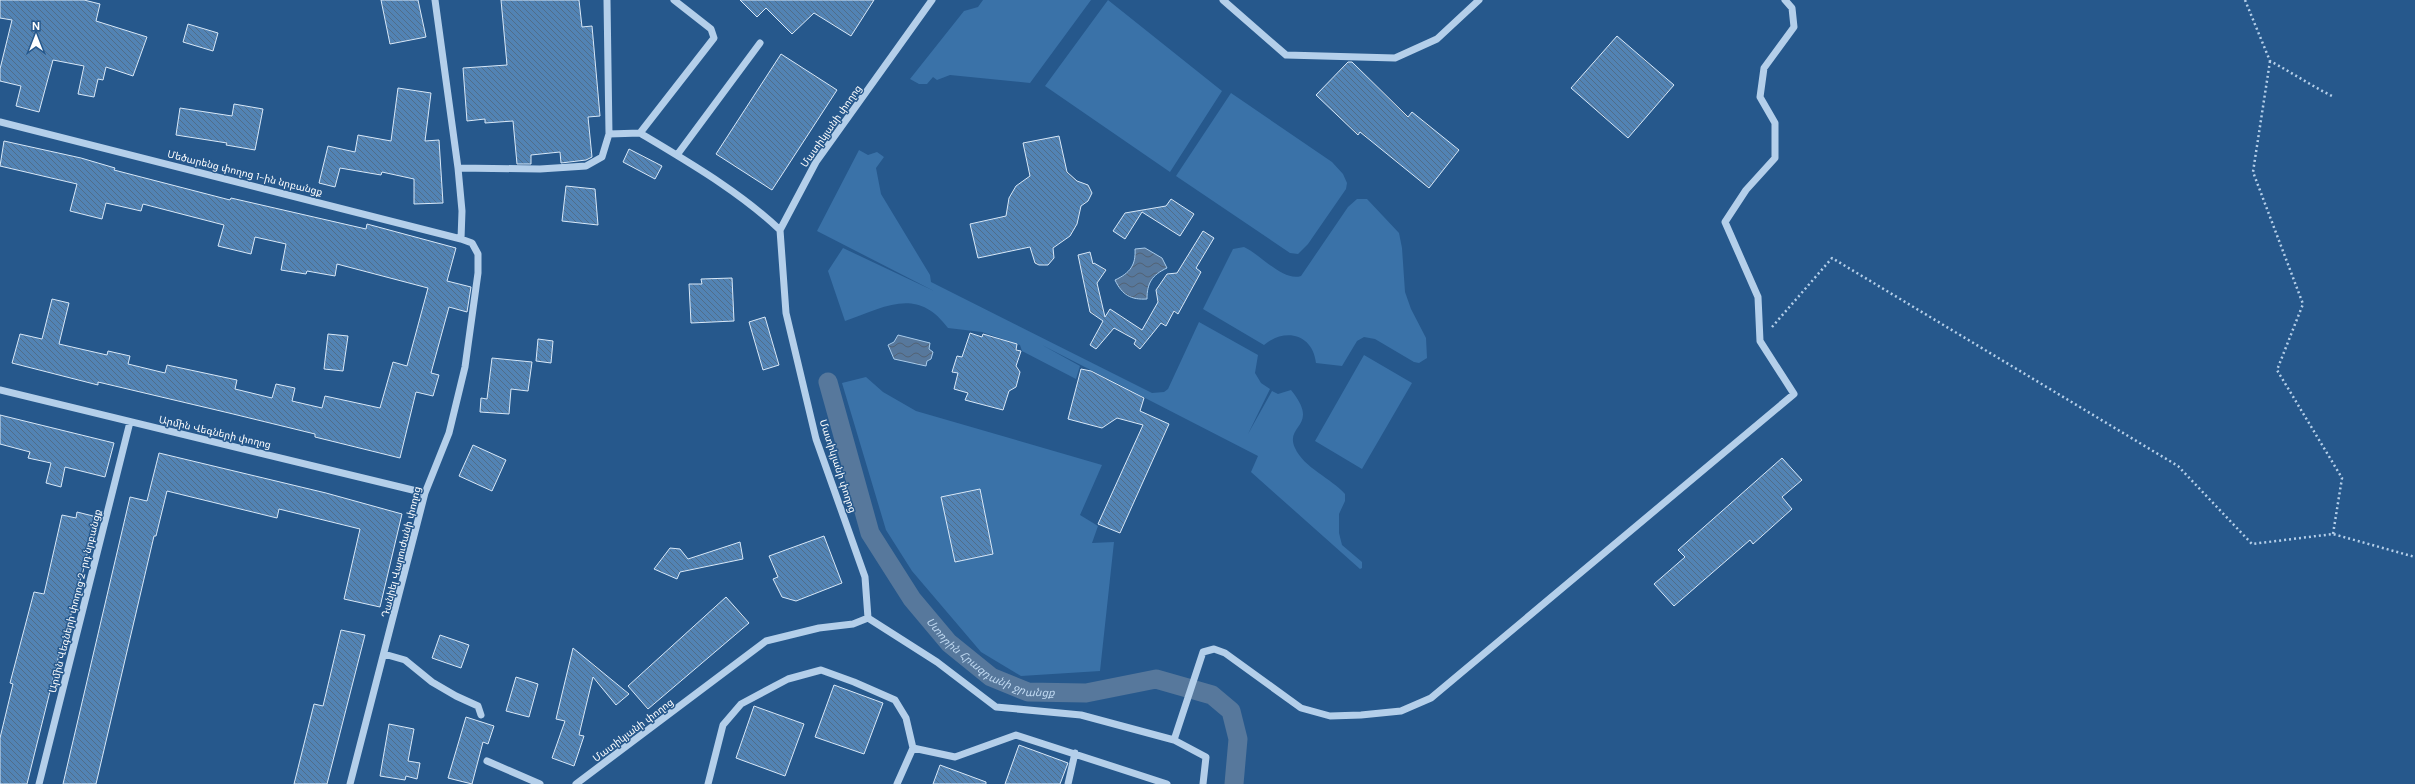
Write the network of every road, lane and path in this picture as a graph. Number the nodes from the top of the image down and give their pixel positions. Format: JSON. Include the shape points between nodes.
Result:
{"nodes":[{"id":1,"x":435,"y":0,"type":"edge"},
{"id":2,"x":607,"y":0,"type":"edge"},
{"id":3,"x":674,"y":0,"type":"edge"},
{"id":4,"x":932,"y":0,"type":"edge"},
{"id":5,"x":1223,"y":0,"type":"edge"},
{"id":6,"x":1479,"y":0,"type":"edge"},
{"id":7,"x":1785,"y":0,"type":"edge"},
{"id":8,"x":2244,"y":0,"type":"edge"},
{"id":9,"x":760,"y":43,"type":"dead end"},
{"id":10,"x":2270,"y":61,"type":"junction"},
{"id":11,"x":2332,"y":96,"type":"dead end"},
{"id":12,"x":0,"y":122,"type":"edge"},
{"id":13,"x":640,"y":133,"type":"junction"},
{"id":14,"x":609,"y":134,"type":"junction"},
{"id":15,"x":677,"y":155,"type":"junction"},
{"id":16,"x":458,"y":168,"type":"junction"},
{"id":17,"x":780,"y":230,"type":"junction"},
{"id":18,"x":461,"y":239,"type":"junction"},
{"id":19,"x":478,"y":254,"type":"joint"},
{"id":20,"x":1760,"y":341,"type":"junction"},
{"id":21,"x":0,"y":390,"type":"edge"},
{"id":22,"x":130,"y":422,"type":"junction"},
{"id":23,"x":425,"y":493,"type":"junction"},
{"id":24,"x":2333,"y":534,"type":"junction"},
{"id":25,"x":2415,"y":557,"type":"edge"},
{"id":26,"x":868,"y":618,"type":"junction"},
{"id":27,"x":384,"y":654,"type":"junction"},
{"id":28,"x":481,"y":715,"type":"dead end"},
{"id":29,"x":1174,"y":740,"type":"junction"},
{"id":30,"x":913,"y":748,"type":"junction"},
{"id":31,"x":1075,"y":753,"type":"junction"},
{"id":32,"x":488,"y":761,"type":"dead end"},
{"id":33,"x":39,"y":784,"type":"edge"},
{"id":34,"x":350,"y":784,"type":"edge"},
{"id":35,"x":540,"y":784,"type":"edge"},
{"id":36,"x":576,"y":784,"type":"edge"},
{"id":37,"x":708,"y":784,"type":"edge"},
{"id":38,"x":897,"y":784,"type":"edge"},
{"id":39,"x":1068,"y":784,"type":"edge"},
{"id":40,"x":1167,"y":784,"type":"edge"},
{"id":41,"x":1203,"y":784,"type":"edge"}],
"edges":[{"from":1,"to":16,"type":"street"},
{"from":2,"to":14,"type":"street"},
{"from":3,"to":13,"type":"street","via":[[711,29],[714,38]]},
{"from":4,"to":17,"type":"street","name":"Մատիկյանի փողոց","via":[[816,162]]},
{"from":5,"to":6,"type":"street","via":[[1286,55],[1395,58],[1437,39]]},
{"from":7,"to":20,"type":"street","via":[[1792,8],[1794,27],[1764,68],[1760,97],[1775,123],[1775,158],[1746,190],[1725,222],[1758,297]]},
{"from":8,"to":10,"type":"path"},
{"from":9,"to":15,"type":"street"},
{"from":10,"to":11,"type":"path"},
{"from":10,"to":24,"type":"path","via":[[2253,172],[2303,304],[2277,370],[2342,478]]},
{"from":12,"to":18,"type":"street","name":"Մեծարենց փողոց 1-ին նրբանցք"},
{"from":13,"to":14,"type":"street"},
{"from":13,"to":15,"type":"street"},
{"from":14,"to":16,"type":"street","via":[[602,157],[586,166],[540,169]]},
{"from":15,"to":17,"type":"street","via":[[759,211]]},
{"from":16,"to":18,"type":"street","via":[[462,211]]},
{"from":17,"to":26,"type":"street","name":"Մատիկյանի փողոց","via":[[786,313],[816,439],[865,577]]},
{"from":18,"to":19,"type":"street","name":"Մեծարենց փողոց 1-ին նրբանցք","via":[[472,243]]},
{"from":19,"to":23,"type":"street","name":"Դանիել Վարուժանի փողոց","via":[[476,302],[465,367],[449,433]]},
{"from":20,"to":24,"type":"path","via":[[1832,258],[2178,466],[2252,544]]},
{"from":20,"to":29,"type":"street","via":[[1794,394],[1431,698],[1401,710],[1330,716],[1301,708],[1225,653],[1214,648],[1203,652]]},
{"from":21,"to":22,"type":"street","name":"Արմին Վեգների փողոց"},
{"from":22,"to":23,"type":"street","name":"Արմին Վեգների փողոց"},
{"from":22,"to":33,"type":"street","name":"Արմին Վեգների փողոց 2-րդ նրբանցք"},
{"from":23,"to":27,"type":"street","name":"Դանիել Վարուժանի փողոց"},
{"from":24,"to":25,"type":"path"},
{"from":26,"to":29,"type":"street","via":[[937,662],[996,707],[1081,715]]},
{"from":26,"to":36,"type":"street","name":"Մատիկյանի փողոց","via":[[853,624],[819,628],[766,641]]},
{"from":27,"to":28,"type":"street","via":[[405,660],[432,682],[478,706]]},
{"from":27,"to":34,"type":"street","name":"Դանիել Վարուժանի փողոց"},
{"from":29,"to":41,"type":"street","via":[[1206,758]]},
{"from":30,"to":31,"type":"street","via":[[955,757],[1016,736]]},
{"from":30,"to":37,"type":"street","via":[[906,718],[895,700],[821,670],[788,679],[740,704],[723,725]]},
{"from":30,"to":38,"type":"street"},
{"from":31,"to":39,"type":"street"},
{"from":31,"to":40,"type":"street"},
{"from":32,"to":35,"type":"street"}]}
